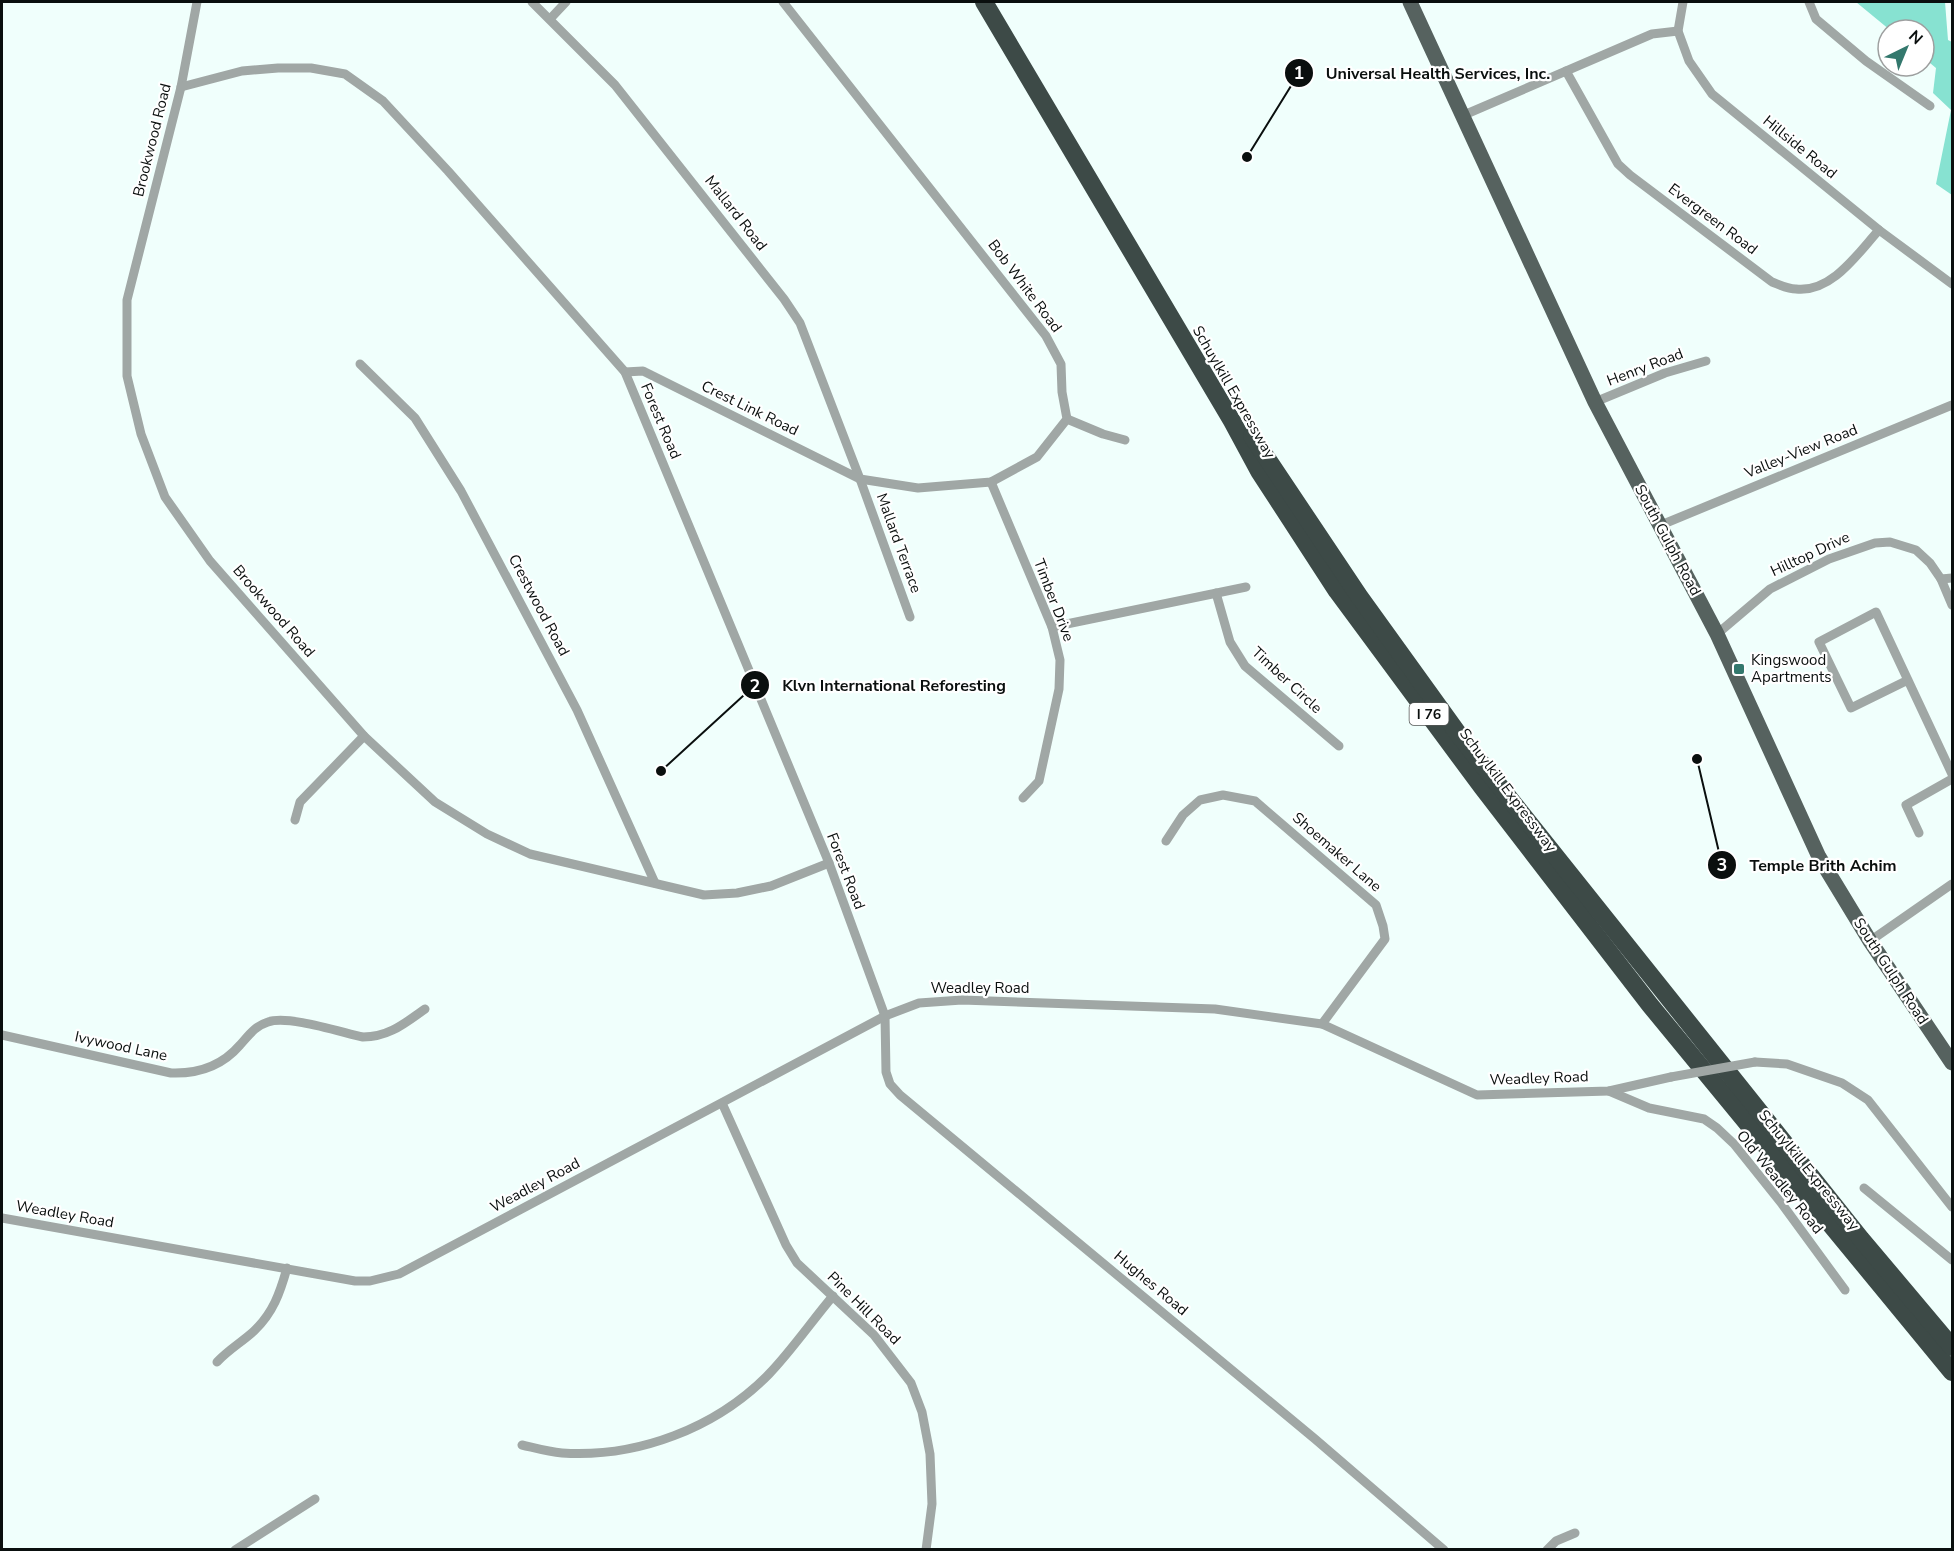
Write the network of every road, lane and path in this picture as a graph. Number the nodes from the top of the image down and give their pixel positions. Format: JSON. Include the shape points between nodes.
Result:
{"nodes":[{"id":1,"x":197,"y":2,"type":"edge"},
{"id":2,"x":532,"y":2,"type":"edge"},
{"id":3,"x":566,"y":2,"type":"edge"},
{"id":4,"x":783,"y":2,"type":"edge"},
{"id":5,"x":984,"y":2,"type":"edge"},
{"id":6,"x":996,"y":2,"type":"edge"},
{"id":7,"x":1410,"y":2,"type":"edge"},
{"id":8,"x":1683,"y":2,"type":"edge"},
{"id":9,"x":1809,"y":2,"type":"edge"},
{"id":10,"x":550,"y":19,"type":"junction"},
{"id":11,"x":1678,"y":32,"type":"junction"},
{"id":12,"x":1566,"y":71,"type":"junction"},
{"id":13,"x":181,"y":87,"type":"junction"},
{"id":14,"x":1930,"y":106,"type":"dead end"},
{"id":15,"x":1464,"y":114,"type":"junction"},
{"id":16,"x":1879,"y":230,"type":"junction"},
{"id":17,"x":1953,"y":284,"type":"edge"},
{"id":18,"x":1706,"y":361,"type":"dead end"},
{"id":19,"x":360,"y":363,"type":"dead end"},
{"id":20,"x":625,"y":372,"type":"junction"},
{"id":21,"x":1595,"y":402,"type":"junction"},
{"id":22,"x":1953,"y":405,"type":"edge"},
{"id":23,"x":1067,"y":419,"type":"junction"},
{"id":24,"x":1125,"y":440,"type":"dead end"},
{"id":25,"x":860,"y":479,"type":"junction"},
{"id":26,"x":991,"y":482,"type":"junction"},
{"id":27,"x":1661,"y":525,"type":"junction"},
{"id":28,"x":1953,"y":578,"type":"edge"},
{"id":29,"x":1941,"y":579,"type":"junction"},
{"id":30,"x":1246,"y":587,"type":"dead end"},
{"id":31,"x":1216,"y":593,"type":"junction"},
{"id":32,"x":1953,"y":605,"type":"edge"},
{"id":33,"x":910,"y":617,"type":"dead end"},
{"id":34,"x":1052,"y":627,"type":"junction"},
{"id":35,"x":1717,"y":634,"type":"junction"},
{"id":36,"x":1908,"y":680,"type":"junction"},
{"id":37,"x":364,"y":736,"type":"junction"},
{"id":38,"x":1339,"y":746,"type":"dead end"},
{"id":39,"x":1953,"y":774,"type":"edge"},
{"id":40,"x":1953,"y":779,"type":"edge"},
{"id":41,"x":1023,"y":798,"type":"dead end"},
{"id":42,"x":295,"y":820,"type":"dead end"},
{"id":43,"x":1919,"y":833,"type":"dead end"},
{"id":44,"x":1166,"y":841,"type":"dead end"},
{"id":45,"x":829,"y":863,"type":"junction"},
{"id":46,"x":655,"y":883,"type":"junction"},
{"id":47,"x":1953,"y":884,"type":"edge"},
{"id":48,"x":1870,"y":941,"type":"junction"},
{"id":49,"x":425,"y":1009,"type":"dead end"},
{"id":50,"x":885,"y":1016,"type":"junction"},
{"id":51,"x":1322,"y":1024,"type":"junction"},
{"id":52,"x":2,"y":1035,"type":"edge"},
{"id":53,"x":1953,"y":1063,"type":"edge"},
{"id":54,"x":1609,"y":1091,"type":"junction"},
{"id":55,"x":722,"y":1103,"type":"junction"},
{"id":56,"x":1864,"y":1188,"type":"dead end"},
{"id":57,"x":1953,"y":1207,"type":"edge"},
{"id":58,"x":2,"y":1218,"type":"edge"},
{"id":59,"x":1953,"y":1260,"type":"edge"},
{"id":60,"x":287,"y":1268,"type":"junction"},
{"id":61,"x":1845,"y":1290,"type":"dead end"},
{"id":62,"x":833,"y":1296,"type":"junction"},
{"id":63,"x":1953,"y":1347,"type":"edge"},
{"id":64,"x":217,"y":1362,"type":"dead end"},
{"id":65,"x":1953,"y":1372,"type":"edge"},
{"id":66,"x":522,"y":1445,"type":"dead end"},
{"id":67,"x":315,"y":1498,"type":"dead end"},
{"id":68,"x":1575,"y":1533,"type":"dead end"},
{"id":69,"x":235,"y":1550,"type":"edge"},
{"id":70,"x":926,"y":1550,"type":"edge"},
{"id":71,"x":1444,"y":1550,"type":"edge"},
{"id":72,"x":1547,"y":1550,"type":"edge"}],
"edges":[{"from":1,"to":13,"type":"street","name":"Brookwood Road"},
{"from":2,"to":10,"type":"street","name":"Mallard Road"},
{"from":3,"to":10,"type":"street"},
{"from":4,"to":23,"type":"street","name":"Bob White Road","via":[[1046,336],[1061,364]]},
{"from":5,"to":65,"type":"highway","name":"Schuylkill Expressway","number":"I 76","via":[[1259,471],[1337,591],[1650,1005]]},
{"from":6,"to":63,"type":"highway","name":"Schuylkill Expressway","number":"I 76","via":[[1251,434],[1359,596],[1462,739],[1861,1239]]},
{"from":7,"to":15,"type":"main road","name":"South Gulph Road"},
{"from":8,"to":11,"type":"street"},
{"from":9,"to":14,"type":"street","via":[[1816,19],[1866,61]]},
{"from":10,"to":25,"type":"street","name":"Mallard Road","via":[[615,85],[784,299],[800,323]]},
{"from":11,"to":12,"type":"street","via":[[1652,34]]},
{"from":11,"to":16,"type":"street","name":"Hillside Road","via":[[1689,61],[1712,94]]},
{"from":12,"to":15,"type":"street"},
{"from":12,"to":16,"type":"street","name":"Evergreen Road","via":[[1618,164],[1772,282],[1796,290],[1827,281],[1840,273]]},
{"from":13,"to":20,"type":"street","name":"Forest Road","via":[[242,71],[278,68],[345,74],[383,101]]},
{"from":13,"to":37,"type":"street","name":"Brookwood Road","via":[[127,300],[127,376],[141,434],[165,497],[210,561]]},
{"from":15,"to":21,"type":"main road","name":"South Gulph Road"},
{"from":16,"to":17,"type":"street","name":"Hillside Road"},
{"from":18,"to":21,"type":"street","name":"Henry Road"},
{"from":19,"to":46,"type":"street","name":"Crestwood Road","via":[[415,418],[461,491],[576,710]]},
{"from":20,"to":25,"type":"street","name":"Crest Link Road","via":[[643,371]]},
{"from":20,"to":45,"type":"street","name":"Forest Road"},
{"from":21,"to":27,"type":"main road","name":"South Gulph Road"},
{"from":22,"to":27,"type":"street","name":"Valley-View Road"},
{"from":23,"to":24,"type":"street"},
{"from":23,"to":26,"type":"street","via":[[1037,457]]},
{"from":25,"to":26,"type":"street","via":[[918,488]]},
{"from":25,"to":33,"type":"street","name":"Mallard Terrace"},
{"from":26,"to":34,"type":"street","name":"Timber Drive"},
{"from":27,"to":35,"type":"main road","name":"South Gulph Road"},
{"from":28,"to":29,"type":"street"},
{"from":29,"to":32,"type":"street","name":"Hilltop Drive"},
{"from":29,"to":35,"type":"street","name":"Hilltop Drive","via":[[1916,550],[1890,542],[1875,543],[1829,559],[1770,590]]},
{"from":30,"to":31,"type":"street"},
{"from":31,"to":34,"type":"street"},
{"from":31,"to":38,"type":"street","name":"Timber Circle","via":[[1230,642],[1245,666]]},
{"from":34,"to":41,"type":"street","name":"Timber Drive","via":[[1060,660],[1059,689],[1039,781]]},
{"from":35,"to":48,"type":"main road","name":"South Gulph Road","via":[[1819,856]]},
{"from":36,"to":36,"type":"street","via":[[1876,612],[1819,642],[1851,708]]},
{"from":36,"to":39,"type":"street"},
{"from":37,"to":42,"type":"street","via":[[300,802]]},
{"from":37,"to":46,"type":"street","name":"Brookwood Road","via":[[435,802],[487,834],[530,854]]},
{"from":40,"to":43,"type":"street","via":[[1905,805]]},
{"from":44,"to":51,"type":"street","name":"Shoemaker Lane","via":[[1183,815],[1200,800],[1223,795],[1255,801],[1376,905],[1385,939]]},
{"from":45,"to":46,"type":"street","name":"Brookwood Road","via":[[771,886],[737,893],[704,895]]},
{"from":45,"to":50,"type":"street","name":"Forest Road"},
{"from":47,"to":48,"type":"street"},
{"from":48,"to":53,"type":"main road","name":"South Gulph Road"},
{"from":49,"to":52,"type":"street","name":"Ivywood Lane","via":[[395,1030],[374,1037],[287,1020],[268,1022],[250,1033],[224,1060],[183,1073]]},
{"from":50,"to":51,"type":"street","name":"Weadley Road","via":[[919,1003],[963,1000],[1215,1009]]},
{"from":50,"to":55,"type":"street","name":"Weadley Road"},
{"from":50,"to":71,"type":"street","name":"Hughes Road","via":[[886,1072],[900,1095]]},
{"from":51,"to":54,"type":"street","name":"Weadley Road","via":[[1477,1095]]},
{"from":54,"to":57,"type":"street","name":"Weadley Road","bridge":true,"via":[[1755,1062],[1787,1064],[1842,1083],[1868,1100]]},
{"from":54,"to":61,"type":"street","name":"Old Weadley Road","via":[[1649,1108],[1704,1119],[1717,1128],[1782,1204]]},
{"from":55,"to":60,"type":"street","name":"Weadley Road","via":[[399,1274],[355,1281]]},
{"from":55,"to":62,"type":"street","name":"Pine Hill Road","via":[[786,1245],[797,1263]]},
{"from":56,"to":59,"type":"street"},
{"from":58,"to":60,"type":"street","name":"Weadley Road"},
{"from":60,"to":64,"type":"street","via":[[281,1292],[266,1319]]},
{"from":62,"to":66,"type":"street","via":[[761,1381],[732,1406],[687,1430],[612,1451],[562,1453]]},
{"from":62,"to":70,"type":"street","name":"Pine Hill Road","via":[[874,1335],[899,1366],[911,1383],[922,1412],[930,1454],[932,1504]]},
{"from":67,"to":69,"type":"street"},
{"from":68,"to":72,"type":"street","via":[[1556,1541]]}]}
